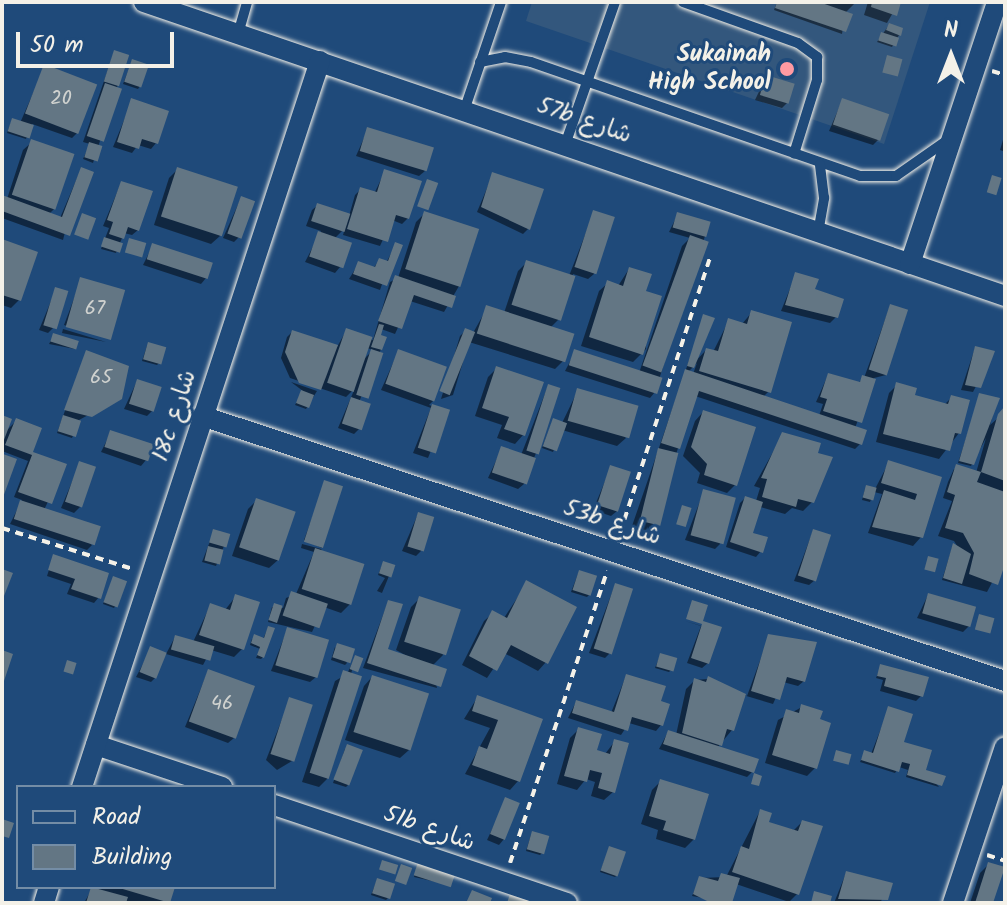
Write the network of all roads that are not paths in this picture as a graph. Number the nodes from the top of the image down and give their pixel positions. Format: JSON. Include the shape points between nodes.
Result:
{"nodes":[{"id":1,"x":144,"y":2,"type":"edge"},
{"id":2,"x":247,"y":2,"type":"edge"},
{"id":3,"x":501,"y":2,"type":"edge"},
{"id":4,"x":615,"y":2,"type":"edge"},
{"id":5,"x":683,"y":2,"type":"edge"},
{"id":6,"x":997,"y":2,"type":"edge"},
{"id":7,"x":238,"y":34,"type":"junction"},
{"id":8,"x":320,"y":61,"type":"junction"},
{"id":9,"x":480,"y":62,"type":"junction"},
{"id":10,"x":587,"y":82,"type":"junction"},
{"id":11,"x":465,"y":108,"type":"junction"},
{"id":12,"x":950,"y":138,"type":"junction"},
{"id":13,"x":566,"y":142,"type":"junction"},
{"id":14,"x":794,"y":154,"type":"junction"},
{"id":15,"x":820,"y":164,"type":"junction"},
{"id":16,"x":818,"y":233,"type":"junction"},
{"id":17,"x":910,"y":264,"type":"junction"},
{"id":18,"x":1005,"y":296,"type":"edge"},
{"id":19,"x":202,"y":416,"type":"junction"},
{"id":20,"x":1005,"y":681,"type":"edge"},
{"id":21,"x":96,"y":745,"type":"junction"},
{"id":22,"x":1005,"y":747,"type":"edge"},
{"id":23,"x":83,"y":785,"type":"edge"},
{"id":24,"x":216,"y":785,"type":"edge"},
{"id":25,"x":276,"y":806,"type":"edge"},
{"id":26,"x":567,"y":903,"type":"edge"},
{"id":27,"x":953,"y":903,"type":"edge"}],
"edges":[{"from":1,"to":7,"type":"street","name":"57b شارع"},
{"from":2,"to":7,"type":"lane"},
{"from":3,"to":9,"type":"lane"},
{"from":4,"to":10,"type":"lane"},
{"from":5,"to":14,"type":"lane","via":[[798,43],[817,57],[817,80]]},
{"from":6,"to":12,"type":"street"},
{"from":7,"to":8,"type":"street","name":"57b شارع"},
{"from":8,"to":11,"type":"street","name":"57b شارع"},
{"from":8,"to":19,"type":"street","name":"18c شارع"},
{"from":9,"to":10,"type":"lane","via":[[518,58]]},
{"from":9,"to":11,"type":"lane"},
{"from":10,"to":13,"type":"lane"},
{"from":10,"to":14,"type":"lane"},
{"from":11,"to":13,"type":"street","name":"57b شارع"},
{"from":12,"to":15,"type":"lane","via":[[896,176],[860,176]]},
{"from":12,"to":17,"type":"street"},
{"from":13,"to":16,"type":"street","name":"57b شارع"},
{"from":14,"to":15,"type":"lane"},
{"from":15,"to":16,"type":"lane","via":[[824,198]]},
{"from":16,"to":17,"type":"street","name":"57b شارع"},
{"from":17,"to":18,"type":"street","name":"57b شارع"},
{"from":19,"to":20,"type":"street","name":"53b شارع"},
{"from":19,"to":21,"type":"street","name":"18c شارع"},
{"from":21,"to":23,"type":"street","name":"18c شارع"},
{"from":21,"to":24,"type":"street"},
{"from":22,"to":27,"type":"street"},
{"from":25,"to":26,"type":"street","name":"51b شارع"}]}
